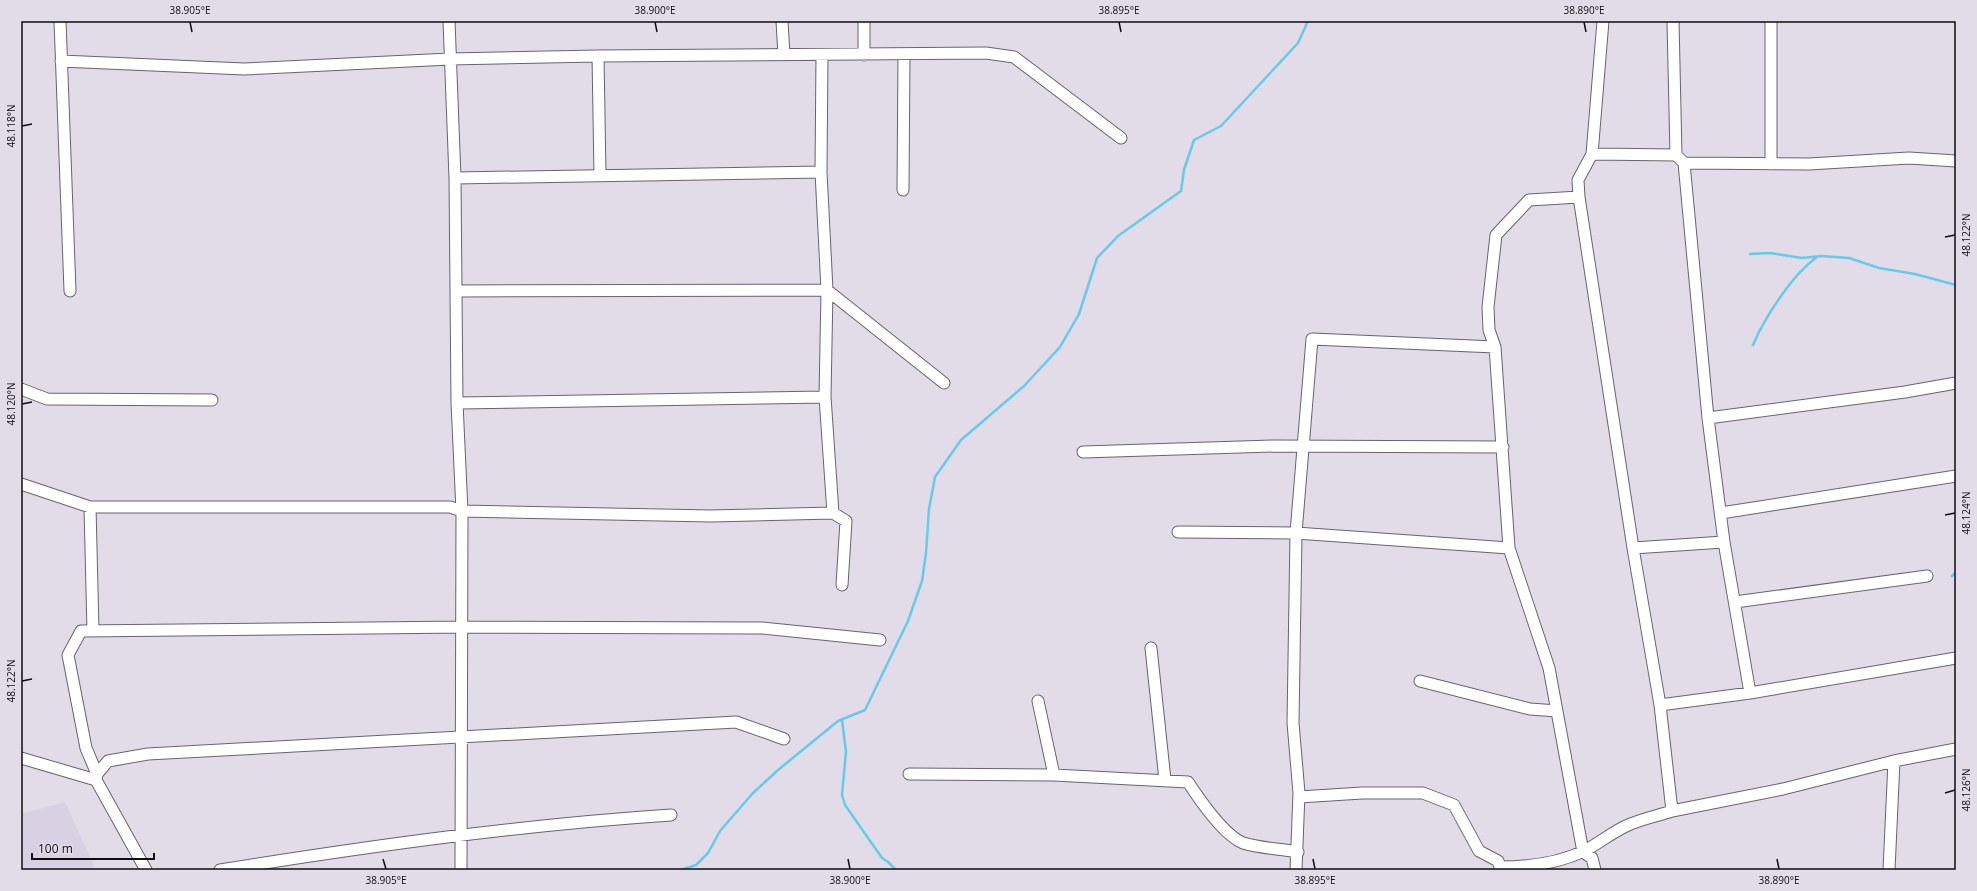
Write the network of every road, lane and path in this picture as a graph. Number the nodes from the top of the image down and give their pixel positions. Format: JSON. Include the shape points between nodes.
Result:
{"nodes":[{"id":1,"x":60,"y":21,"type":"edge"},
{"id":2,"x":449,"y":21,"type":"edge"},
{"id":3,"x":782,"y":21,"type":"edge"},
{"id":4,"x":864,"y":21,"type":"edge"},
{"id":5,"x":1603,"y":21,"type":"edge"},
{"id":6,"x":1673,"y":21,"type":"edge"},
{"id":7,"x":1772,"y":21,"type":"edge"},
{"id":8,"x":904,"y":54,"type":"junction"},
{"id":9,"x":784,"y":55,"type":"junction"},
{"id":10,"x":822,"y":55,"type":"junction"},
{"id":11,"x":864,"y":55,"type":"junction"},
{"id":12,"x":598,"y":56,"type":"junction"},
{"id":13,"x":450,"y":59,"type":"junction"},
{"id":14,"x":61,"y":61,"type":"junction"},
{"id":15,"x":1121,"y":138,"type":"dead end"},
{"id":16,"x":1592,"y":154,"type":"junction"},
{"id":17,"x":1680,"y":159,"type":"junction"},
{"id":18,"x":1956,"y":161,"type":"edge"},
{"id":19,"x":1771,"y":164,"type":"junction"},
{"id":20,"x":821,"y":172,"type":"junction"},
{"id":21,"x":600,"y":175,"type":"junction"},
{"id":22,"x":455,"y":178,"type":"junction"},
{"id":23,"x":903,"y":190,"type":"dead end"},
{"id":24,"x":1579,"y":197,"type":"junction"},
{"id":25,"x":827,"y":290,"type":"junction"},
{"id":26,"x":70,"y":291,"type":"dead end"},
{"id":27,"x":457,"y":291,"type":"junction"},
{"id":28,"x":1494,"y":347,"type":"junction"},
{"id":29,"x":944,"y":383,"type":"dead end"},
{"id":30,"x":1956,"y":383,"type":"edge"},
{"id":31,"x":21,"y":389,"type":"edge"},
{"id":32,"x":825,"y":397,"type":"junction"},
{"id":33,"x":212,"y":400,"type":"dead end"},
{"id":34,"x":457,"y":403,"type":"junction"},
{"id":35,"x":1708,"y":418,"type":"junction"},
{"id":36,"x":1503,"y":446,"type":"junction"},
{"id":37,"x":1304,"y":447,"type":"junction"},
{"id":38,"x":1084,"y":452,"type":"dead end"},
{"id":39,"x":1956,"y":476,"type":"edge"},
{"id":40,"x":21,"y":484,"type":"edge"},
{"id":41,"x":90,"y":507,"type":"junction"},
{"id":42,"x":462,"y":511,"type":"junction"},
{"id":43,"x":833,"y":513,"type":"junction"},
{"id":44,"x":1721,"y":513,"type":"junction"},
{"id":45,"x":1178,"y":532,"type":"dead end"},
{"id":46,"x":1296,"y":533,"type":"junction"},
{"id":47,"x":1724,"y":542,"type":"junction"},
{"id":48,"x":1509,"y":548,"type":"junction"},
{"id":49,"x":1633,"y":548,"type":"junction"},
{"id":50,"x":1927,"y":576,"type":"dead end"},
{"id":51,"x":842,"y":585,"type":"dead end"},
{"id":52,"x":1735,"y":602,"type":"junction"},
{"id":53,"x":462,"y":627,"type":"junction"},
{"id":54,"x":93,"y":631,"type":"junction"},
{"id":55,"x":880,"y":640,"type":"dead end"},
{"id":56,"x":1151,"y":648,"type":"dead end"},
{"id":57,"x":1956,"y":658,"type":"edge"},
{"id":58,"x":1420,"y":681,"type":"dead end"},
{"id":59,"x":1750,"y":693,"type":"junction"},
{"id":60,"x":1038,"y":701,"type":"dead end"},
{"id":61,"x":1660,"y":705,"type":"junction"},
{"id":62,"x":1557,"y":712,"type":"junction"},
{"id":63,"x":460,"y":738,"type":"junction"},
{"id":64,"x":784,"y":739,"type":"dead end"},
{"id":65,"x":1956,"y":749,"type":"edge"},
{"id":66,"x":21,"y":758,"type":"edge"},
{"id":67,"x":1894,"y":761,"type":"junction"},
{"id":68,"x":909,"y":774,"type":"dead end"},
{"id":69,"x":1054,"y":776,"type":"junction"},
{"id":70,"x":97,"y":777,"type":"junction"},
{"id":71,"x":1165,"y":780,"type":"junction"},
{"id":72,"x":1299,"y":797,"type":"junction"},
{"id":73,"x":1672,"y":811,"type":"junction"},
{"id":74,"x":671,"y":815,"type":"dead end"},
{"id":75,"x":460,"y":834,"type":"junction"},
{"id":76,"x":1298,"y":852,"type":"junction"},
{"id":77,"x":1583,"y":852,"type":"junction"},
{"id":78,"x":1500,"y":869,"type":"edge"},
{"id":79,"x":146,"y":870,"type":"edge"},
{"id":80,"x":220,"y":870,"type":"edge"},
{"id":81,"x":461,"y":870,"type":"edge"},
{"id":82,"x":1296,"y":870,"type":"edge"},
{"id":83,"x":1594,"y":870,"type":"edge"},
{"id":84,"x":1889,"y":870,"type":"edge"}],
"edges":[{"from":1,"to":14,"type":"street"},
{"from":2,"to":13,"type":"street"},
{"from":3,"to":9,"type":"street"},
{"from":4,"to":11,"type":"street"},
{"from":5,"to":16,"type":"street"},
{"from":6,"to":17,"type":"street"},
{"from":7,"to":19,"type":"street"},
{"from":8,"to":11,"type":"street"},
{"from":8,"to":15,"type":"street","via":[[986,53],[1014,57]]},
{"from":8,"to":23,"type":"street"},
{"from":9,"to":10,"type":"street"},
{"from":9,"to":12,"type":"street"},
{"from":10,"to":11,"type":"street"},
{"from":10,"to":20,"type":"street"},
{"from":12,"to":13,"type":"street"},
{"from":12,"to":21,"type":"street"},
{"from":13,"to":14,"type":"street","via":[[244,69]]},
{"from":13,"to":22,"type":"street"},
{"from":14,"to":26,"type":"street"},
{"from":16,"to":17,"type":"street"},
{"from":16,"to":24,"type":"street","via":[[1578,180]]},
{"from":17,"to":19,"type":"street"},
{"from":17,"to":35,"type":"street"},
{"from":18,"to":19,"type":"street","via":[[1909,158]]},
{"from":20,"to":21,"type":"street"},
{"from":20,"to":25,"type":"street"},
{"from":21,"to":22,"type":"street"},
{"from":22,"to":27,"type":"street"},
{"from":24,"to":28,"type":"street","via":[[1529,200],[1496,235],[1488,307]]},
{"from":24,"to":49,"type":"street"},
{"from":25,"to":27,"type":"street"},
{"from":25,"to":29,"type":"street"},
{"from":25,"to":32,"type":"street"},
{"from":27,"to":34,"type":"street"},
{"from":28,"to":36,"type":"street"},
{"from":28,"to":37,"type":"street","via":[[1312,339]]},
{"from":30,"to":35,"type":"street"},
{"from":31,"to":33,"type":"street","via":[[47,399]]},
{"from":32,"to":34,"type":"street"},
{"from":32,"to":43,"type":"street"},
{"from":34,"to":42,"type":"street"},
{"from":35,"to":44,"type":"street"},
{"from":36,"to":37,"type":"street"},
{"from":36,"to":48,"type":"street"},
{"from":37,"to":38,"type":"street"},
{"from":37,"to":46,"type":"street"},
{"from":39,"to":44,"type":"street"},
{"from":40,"to":41,"type":"street"},
{"from":41,"to":42,"type":"street","via":[[450,507]]},
{"from":41,"to":54,"type":"street"},
{"from":42,"to":43,"type":"street","via":[[711,516]]},
{"from":42,"to":53,"type":"street"},
{"from":43,"to":51,"type":"street","via":[[846,521]]},
{"from":44,"to":47,"type":"street"},
{"from":45,"to":46,"type":"street"},
{"from":46,"to":48,"type":"street"},
{"from":46,"to":72,"type":"street","via":[[1293,723]]},
{"from":47,"to":49,"type":"street"},
{"from":47,"to":52,"type":"street"},
{"from":48,"to":62,"type":"street","via":[[1549,668]]},
{"from":49,"to":61,"type":"street"},
{"from":50,"to":52,"type":"street"},
{"from":52,"to":59,"type":"street"},
{"from":53,"to":54,"type":"street"},
{"from":53,"to":55,"type":"street","via":[[762,628]]},
{"from":53,"to":63,"type":"street"},
{"from":54,"to":70,"type":"street","via":[[80,631],[68,654],[86,748]]},
{"from":56,"to":71,"type":"street"},
{"from":57,"to":59,"type":"street"},
{"from":58,"to":62,"type":"street","via":[[1530,709]]},
{"from":59,"to":61,"type":"street"},
{"from":60,"to":69,"type":"street"},
{"from":61,"to":73,"type":"street"},
{"from":62,"to":77,"type":"street"},
{"from":63,"to":64,"type":"street","via":[[736,722]]},
{"from":63,"to":70,"type":"street","via":[[148,754],[108,761]]},
{"from":63,"to":75,"type":"street"},
{"from":65,"to":67,"type":"street"},
{"from":66,"to":70,"type":"street"},
{"from":67,"to":73,"type":"street","via":[[1783,789]]},
{"from":67,"to":84,"type":"street"},
{"from":68,"to":69,"type":"street"},
{"from":69,"to":71,"type":"street"},
{"from":70,"to":79,"type":"street"},
{"from":71,"to":76,"type":"street","via":[[1188,782],[1227,831],[1243,842]]},
{"from":72,"to":76,"type":"street"},
{"from":72,"to":78,"type":"street","via":[[1422,793],[1454,805],[1479,851],[1498,861]]},
{"from":73,"to":77,"type":"street","via":[[1625,827]]},
{"from":74,"to":75,"type":"street","via":[[576,821]]},
{"from":75,"to":80,"type":"street"},
{"from":75,"to":81,"type":"street"},
{"from":76,"to":82,"type":"street"},
{"from":77,"to":78,"type":"street","via":[[1531,865]]},
{"from":77,"to":83,"type":"street","via":[[1592,858]]}]}
